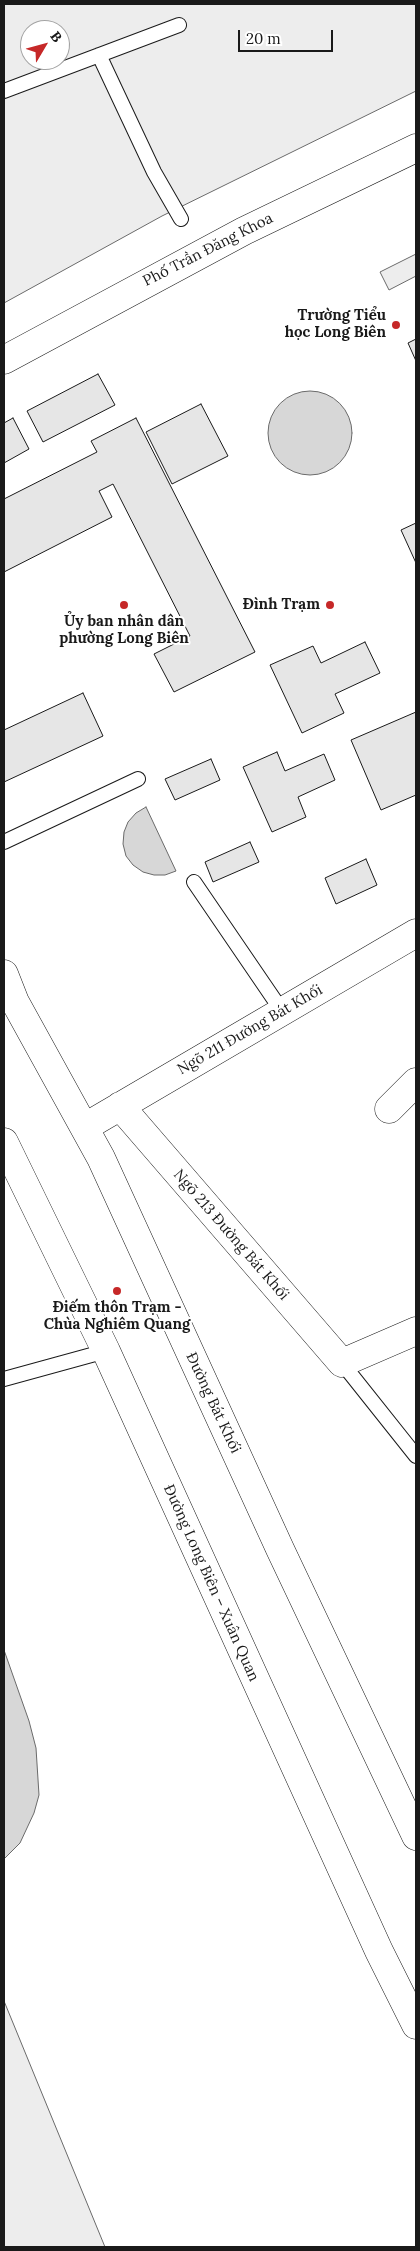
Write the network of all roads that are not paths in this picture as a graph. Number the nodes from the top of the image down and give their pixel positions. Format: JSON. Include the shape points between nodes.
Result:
{"nodes":[{"id":1,"x":179,"y":25,"type":"dead end"},
{"id":2,"x":99,"y":55,"type":"junction"},
{"id":3,"x":4,"y":91,"type":"edge"},
{"id":4,"x":416,"y":148,"type":"edge"},
{"id":5,"x":181,"y":219,"type":"dead end"},
{"id":6,"x":4,"y":360,"type":"edge"},
{"id":7,"x":138,"y":779,"type":"dead end"},
{"id":8,"x":4,"y":842,"type":"edge"},
{"id":9,"x":194,"y":882,"type":"dead end"},
{"id":10,"x":416,"y":933,"type":"edge"},
{"id":11,"x":4,"y":974,"type":"edge"},
{"id":12,"x":282,"y":1011,"type":"junction"},
{"id":13,"x":416,"y":1082,"type":"edge"},
{"id":14,"x":120,"y":1106,"type":"junction"},
{"id":15,"x":388,"y":1109,"type":"dead end"},
{"id":16,"x":85,"y":1127,"type":"junction"},
{"id":17,"x":4,"y":1142,"type":"edge"},
{"id":18,"x":416,"y":1331,"type":"edge"},
{"id":19,"x":106,"y":1351,"type":"junction"},
{"id":20,"x":342,"y":1364,"type":"junction"},
{"id":21,"x":4,"y":1379,"type":"edge"},
{"id":22,"x":416,"y":1456,"type":"edge"},
{"id":23,"x":416,"y":1836,"type":"edge"},
{"id":24,"x":379,"y":1951,"type":"junction"},
{"id":25,"x":416,"y":1989,"type":"edge"},
{"id":26,"x":416,"y":2025,"type":"edge"}],
"edges":[{"from":1,"to":2,"type":"lane"},
{"from":2,"to":3,"type":"lane"},
{"from":2,"to":5,"type":"lane","via":[[154,172]]},
{"from":4,"to":6,"type":"street","name":"Phố Trần Đăng Khoa","via":[[244,231]]},
{"from":7,"to":8,"type":"lane"},
{"from":9,"to":12,"type":"lane"},
{"from":10,"to":12,"type":"street","name":"Ngõ 211 Đường Bát Khối"},
{"from":11,"to":16,"type":"street","name":"Đường Bát Khối","via":[[15,1002]]},
{"from":12,"to":14,"type":"street","name":"Ngõ 211 Đường Bát Khối"},
{"from":13,"to":15,"type":"street"},
{"from":14,"to":16,"type":"street","name":"Ngõ 211 Đường Bát Khối"},
{"from":14,"to":20,"type":"street","name":"Ngõ 213 Đường Bát Khối"},
{"from":16,"to":23,"type":"street","name":"Đường Bát Khối"},
{"from":17,"to":19,"type":"street","name":"Đường Long Biên – Xuân Quan"},
{"from":18,"to":20,"type":"street"},
{"from":19,"to":21,"type":"lane"},
{"from":19,"to":24,"type":"street","name":"Đường Long Biên – Xuân Quan"},
{"from":20,"to":22,"type":"lane"},
{"from":24,"to":25,"type":"street"},
{"from":24,"to":26,"type":"street","name":"Đường Long Biên – Xuân Quan"}]}
